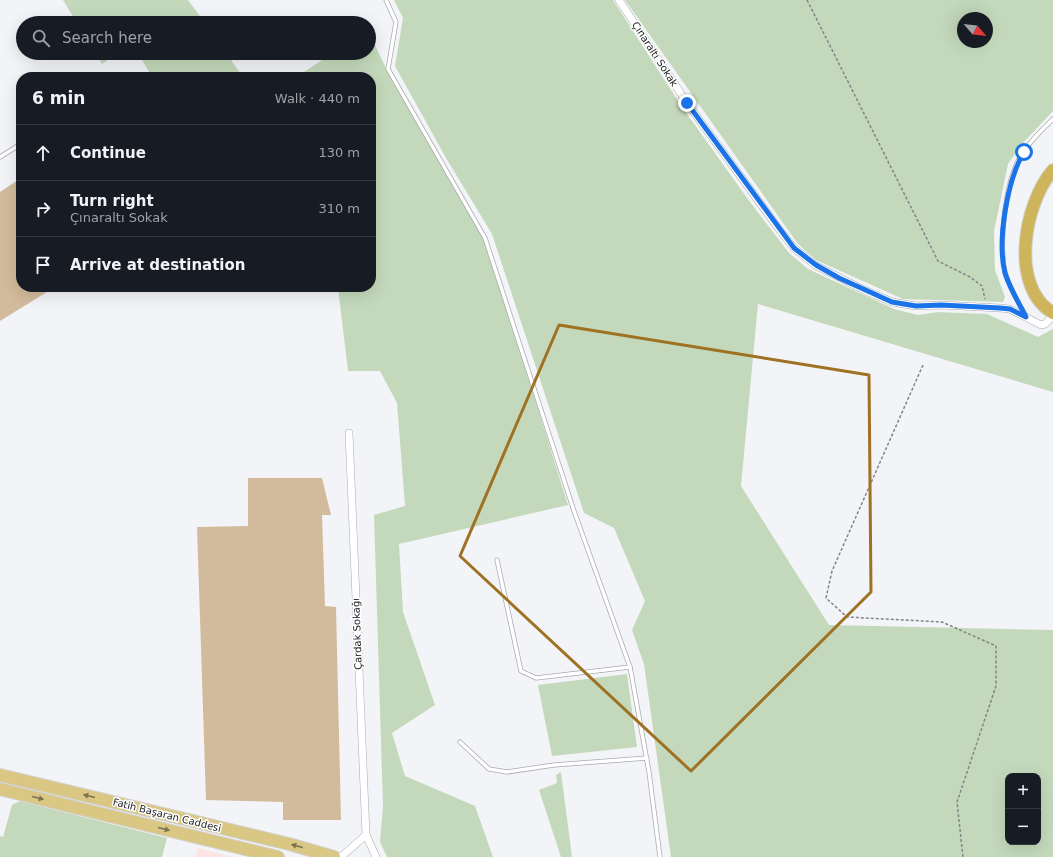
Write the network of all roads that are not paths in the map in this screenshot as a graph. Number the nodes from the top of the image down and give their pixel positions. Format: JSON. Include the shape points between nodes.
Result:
{"nodes":[{"id":1,"x":386,"y":0,"type":"edge"},
{"id":2,"x":619,"y":0,"type":"edge"},
{"id":3,"x":1053,"y":119,"type":"edge"},
{"id":4,"x":16,"y":147,"type":"edge"},
{"id":5,"x":0,"y":157,"type":"edge"},
{"id":6,"x":1053,"y":170,"type":"edge"},
{"id":7,"x":1053,"y":315,"type":"edge"},
{"id":8,"x":1026,"y":317,"type":"junction"},
{"id":9,"x":349,"y":433,"type":"dead end"},
{"id":10,"x":497,"y":560,"type":"dead end"},
{"id":11,"x":630,"y":667,"type":"junction"},
{"id":12,"x":460,"y":742,"type":"dead end"},
{"id":13,"x":646,"y":758,"type":"junction"},
{"id":14,"x":0,"y":775,"type":"edge"},
{"id":15,"x":0,"y":789,"type":"edge"},
{"id":16,"x":366,"y":835,"type":"junction"},
{"id":17,"x":278,"y":857,"type":"edge"},
{"id":18,"x":334,"y":857,"type":"edge"},
{"id":19,"x":341,"y":857,"type":"edge"},
{"id":20,"x":376,"y":857,"type":"edge"},
{"id":21,"x":660,"y":857,"type":"edge"}],
"edges":[{"from":1,"to":11,"type":"lane","via":[[396,22],[388,69],[485,238],[574,511]]},
{"from":2,"to":8,"type":"street","name":"Çınaraltı Sokak","via":[[701,122],[786,238],[804,258],[864,290],[903,305],[1010,309]]},
{"from":3,"to":8,"type":"lane","via":[[1018,161],[1004,224],[1002,255],[1005,273]]},
{"from":4,"to":5,"type":"lane"},
{"from":6,"to":7,"type":"highway","via":[[1042,185],[1033,205],[1026,246],[1032,288],[1041,304]]},
{"from":7,"to":8,"type":"street","name":"Çınaraltı Sokak","via":[[1041,325]]},
{"from":9,"to":16,"type":"street","name":"Çardak Sokağı"},
{"from":10,"to":11,"type":"lane","via":[[521,671],[536,678]]},
{"from":11,"to":13,"type":"lane"},
{"from":12,"to":13,"type":"lane","via":[[489,769],[507,772],[554,765]]},
{"from":13,"to":21,"type":"lane"},
{"from":18,"to":14,"type":"main road","name":"Fatih Başaran Caddesi","one_way":true},
{"from":15,"to":17,"type":"main road","name":"Fatih Başaran Caddesi","one_way":true},
{"from":16,"to":19,"type":"street"},
{"from":16,"to":20,"type":"street","name":"Çardak Sokağı"}]}
